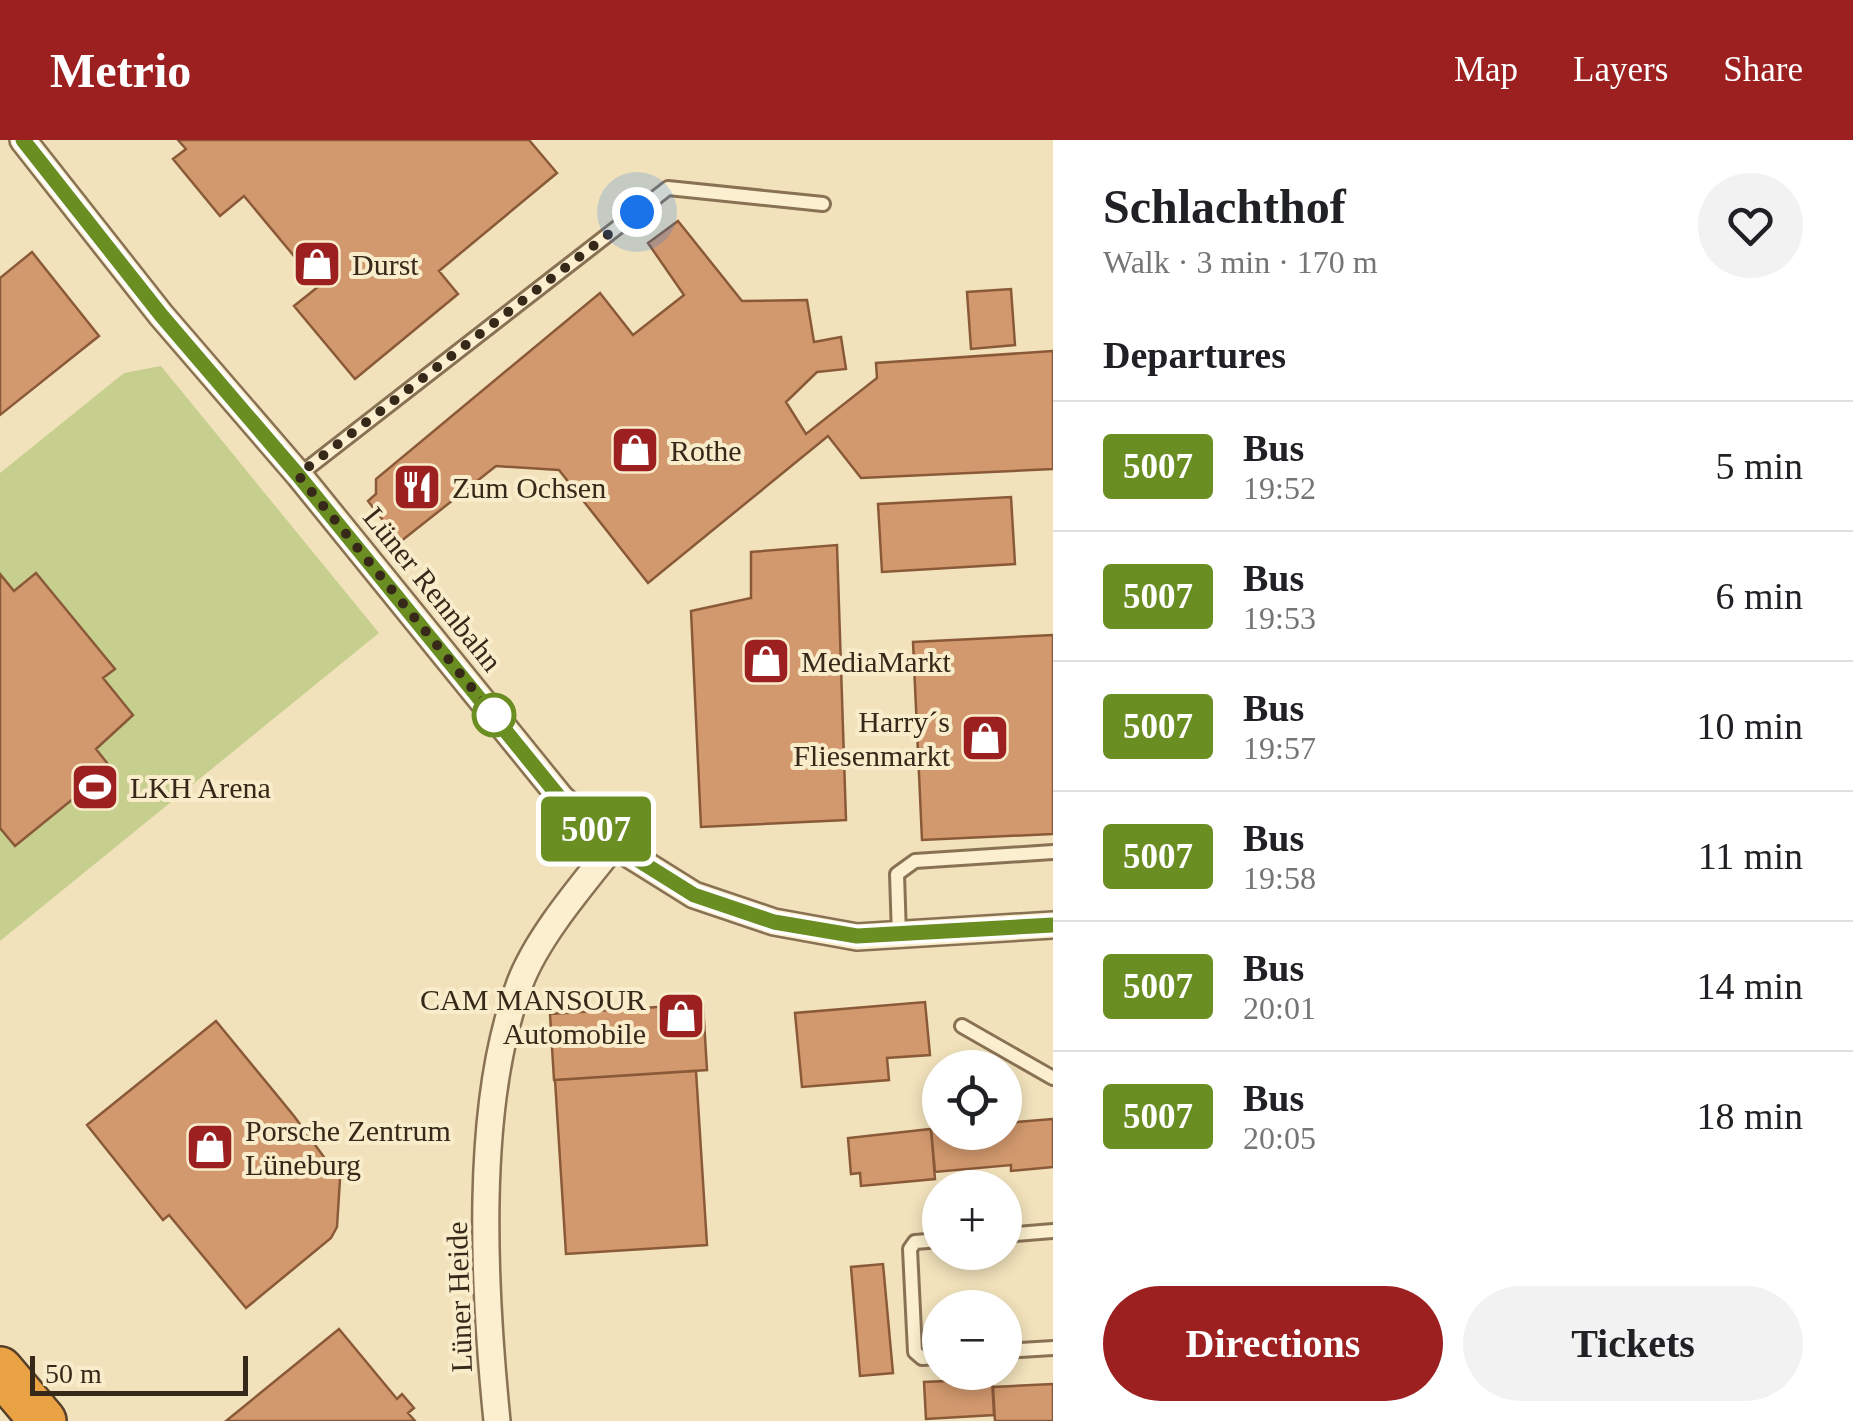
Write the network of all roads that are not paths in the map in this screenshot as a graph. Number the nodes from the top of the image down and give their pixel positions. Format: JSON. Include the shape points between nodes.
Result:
{"nodes":[{"id":1,"x":22,"y":140,"type":"edge"},
{"id":2,"x":823,"y":204,"type":"dead end"},
{"id":3,"x":298,"y":475,"type":"junction"},
{"id":4,"x":614,"y":845,"type":"junction"},
{"id":5,"x":1053,"y":852,"type":"edge"},
{"id":6,"x":1053,"y":926,"type":"edge"},
{"id":7,"x":899,"y":936,"type":"junction"},
{"id":8,"x":962,"y":1026,"type":"dead end"},
{"id":9,"x":1053,"y":1078,"type":"edge"},
{"id":10,"x":1053,"y":1231,"type":"edge"},
{"id":11,"x":1022,"y":1234,"type":"edge"},
{"id":12,"x":922,"y":1241,"type":"edge"},
{"id":13,"x":1053,"y":1348,"type":"edge"},
{"id":14,"x":1022,"y":1351,"type":"edge"},
{"id":15,"x":922,"y":1358,"type":"edge"},
{"id":16,"x":0,"y":1370,"type":"edge"},
{"id":17,"x":44,"y":1421,"type":"edge"},
{"id":18,"x":497,"y":1421,"type":"edge"}],
"edges":[{"from":1,"to":3,"type":"street","name":"Lüner Rennbahn"},
{"from":2,"to":3,"type":"lane","via":[[668,188]]},
{"from":3,"to":4,"type":"street","name":"Lüner Rennbahn","via":[[560,798]]},
{"from":4,"to":7,"type":"street","name":"Lüner Rennbahn","via":[[694,895],[774,922]]},
{"from":4,"to":18,"type":"street","name":"Lüner Heide","via":[[565,905],[520,981],[498,1066],[488,1150],[489,1337]]},
{"from":5,"to":7,"type":"lane","via":[[915,861],[897,874]]},
{"from":6,"to":7,"type":"street","name":"Lüner Rennbahn"},
{"from":8,"to":9,"type":"lane"},
{"from":10,"to":11,"type":"lane"},
{"from":12,"to":15,"type":"lane","via":[[910,1249],[915,1352]]},
{"from":13,"to":14,"type":"lane"},
{"from":16,"to":17,"type":"highway"}]}
